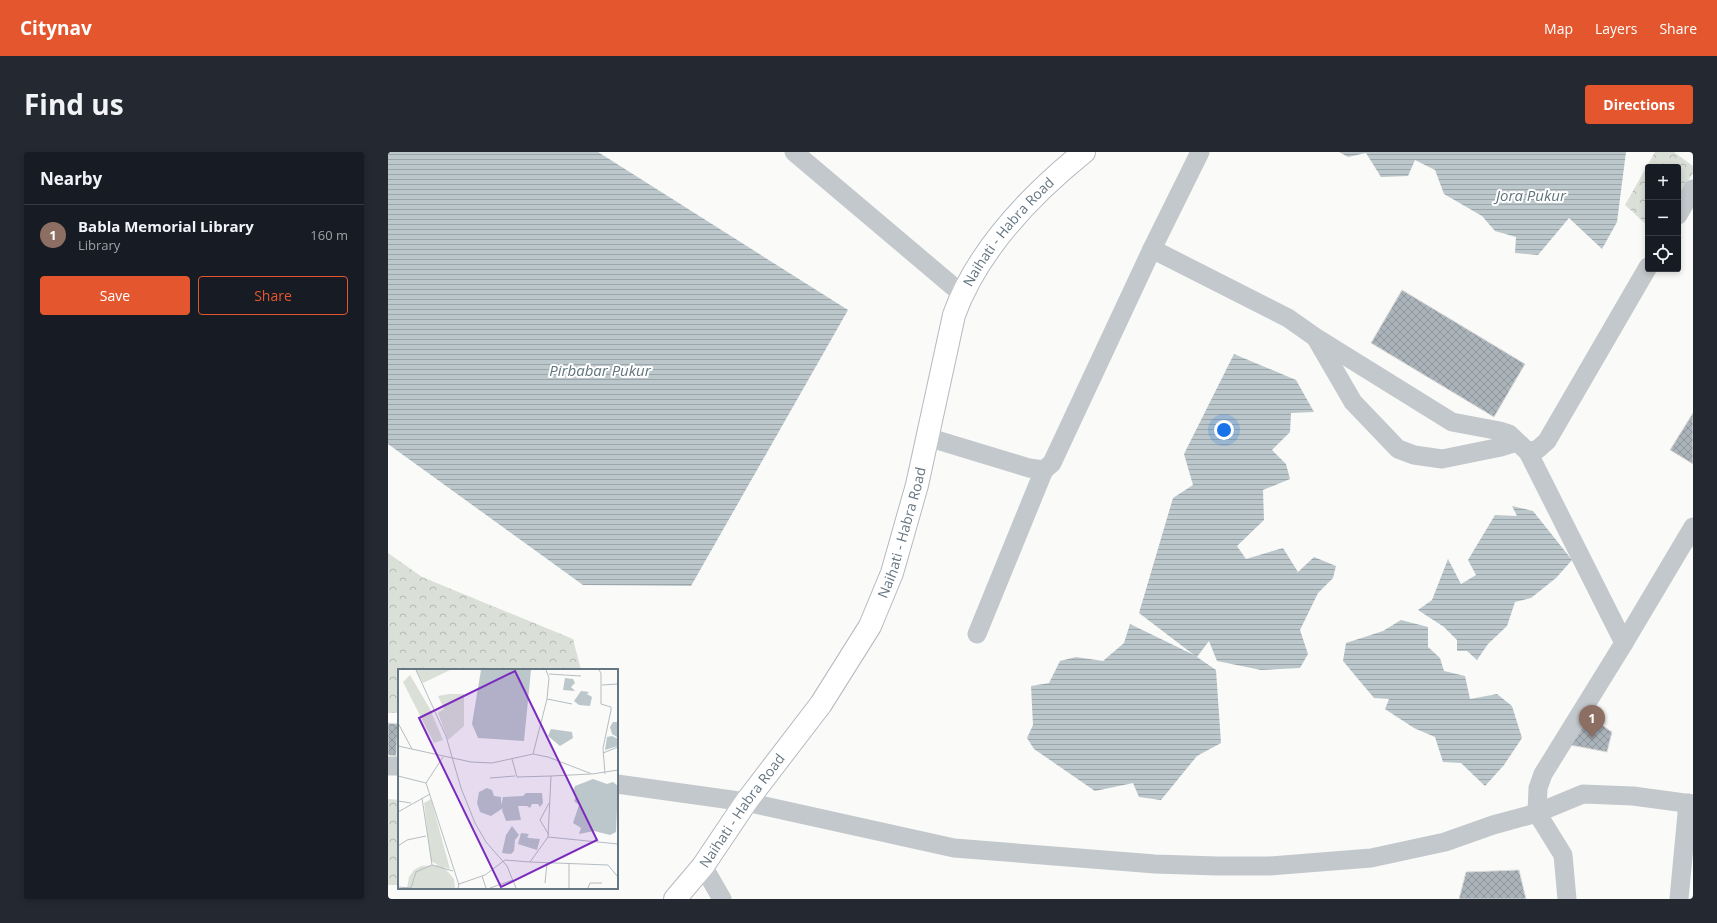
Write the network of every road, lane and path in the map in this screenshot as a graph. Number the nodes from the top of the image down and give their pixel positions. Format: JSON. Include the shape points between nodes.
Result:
{"nodes":[{"id":1,"x":794,"y":152,"type":"edge"},
{"id":2,"x":1084,"y":152,"type":"edge"},
{"id":3,"x":1200,"y":152,"type":"edge"},
{"id":4,"x":1693,"y":189,"type":"edge"},
{"id":5,"x":1681,"y":210,"type":"edge"},
{"id":6,"x":1152,"y":249,"type":"junction"},
{"id":7,"x":1645,"y":272,"type":"edge"},
{"id":8,"x":962,"y":294,"type":"junction"},
{"id":9,"x":1315,"y":338,"type":"junction"},
{"id":10,"x":928,"y":437,"type":"junction"},
{"id":11,"x":1522,"y":447,"type":"junction"},
{"id":12,"x":1044,"y":470,"type":"junction"},
{"id":13,"x":1691,"y":538,"type":"edge"},
{"id":14,"x":976,"y":634,"type":"dead end"},
{"id":15,"x":1624,"y":643,"type":"junction"},
{"id":16,"x":618,"y":784,"type":"edge"},
{"id":17,"x":746,"y":802,"type":"junction"},
{"id":18,"x":1690,"y":803,"type":"edge"},
{"id":19,"x":1537,"y":813,"type":"junction"},
{"id":20,"x":702,"y":866,"type":"junction"},
{"id":21,"x":675,"y":899,"type":"edge"},
{"id":22,"x":722,"y":899,"type":"edge"},
{"id":23,"x":1567,"y":899,"type":"edge"},
{"id":24,"x":1679,"y":899,"type":"edge"}],
"edges":[{"from":1,"to":8,"type":"street"},
{"from":2,"to":8,"type":"main road","name":"Naihati - Habra Road","via":[[1026,205],[1001,234]]},
{"from":3,"to":6,"type":"street"},
{"from":4,"to":5,"type":"street"},
{"from":6,"to":9,"type":"street","via":[[1288,318]]},
{"from":6,"to":12,"type":"street","via":[[1052,463]]},
{"from":7,"to":11,"type":"street","via":[[1547,441],[1538,449]]},
{"from":8,"to":10,"type":"main road","name":"Naihati - Habra Road","via":[[954,315]]},
{"from":9,"to":11,"type":"street","via":[[1452,422],[1509,434]]},
{"from":9,"to":11,"type":"street","via":[[1353,402],[1398,449],[1414,455],[1442,459],[1500,447]]},
{"from":10,"to":12,"type":"street","via":[[1029,468]]},
{"from":10,"to":17,"type":"main road","name":"Naihati - Habra Road","via":[[892,573],[870,626],[821,704]]},
{"from":11,"to":15,"type":"street"},
{"from":12,"to":14,"type":"street"},
{"from":13,"to":15,"type":"street"},
{"from":15,"to":19,"type":"street","via":[[1543,774],[1538,788]]},
{"from":16,"to":17,"type":"street"},
{"from":17,"to":19,"type":"street","via":[[954,848],[1155,864],[1217,866],[1269,866],[1370,858],[1445,842]]},
{"from":17,"to":20,"type":"main road","name":"Naihati - Habra Road"},
{"from":18,"to":19,"type":"street","via":[[1633,796],[1582,794]]},
{"from":18,"to":24,"type":"street"},
{"from":19,"to":23,"type":"street","via":[[1563,855]]},
{"from":20,"to":21,"type":"main road","name":"Naihati - Habra Road"},
{"from":20,"to":22,"type":"street"}]}
